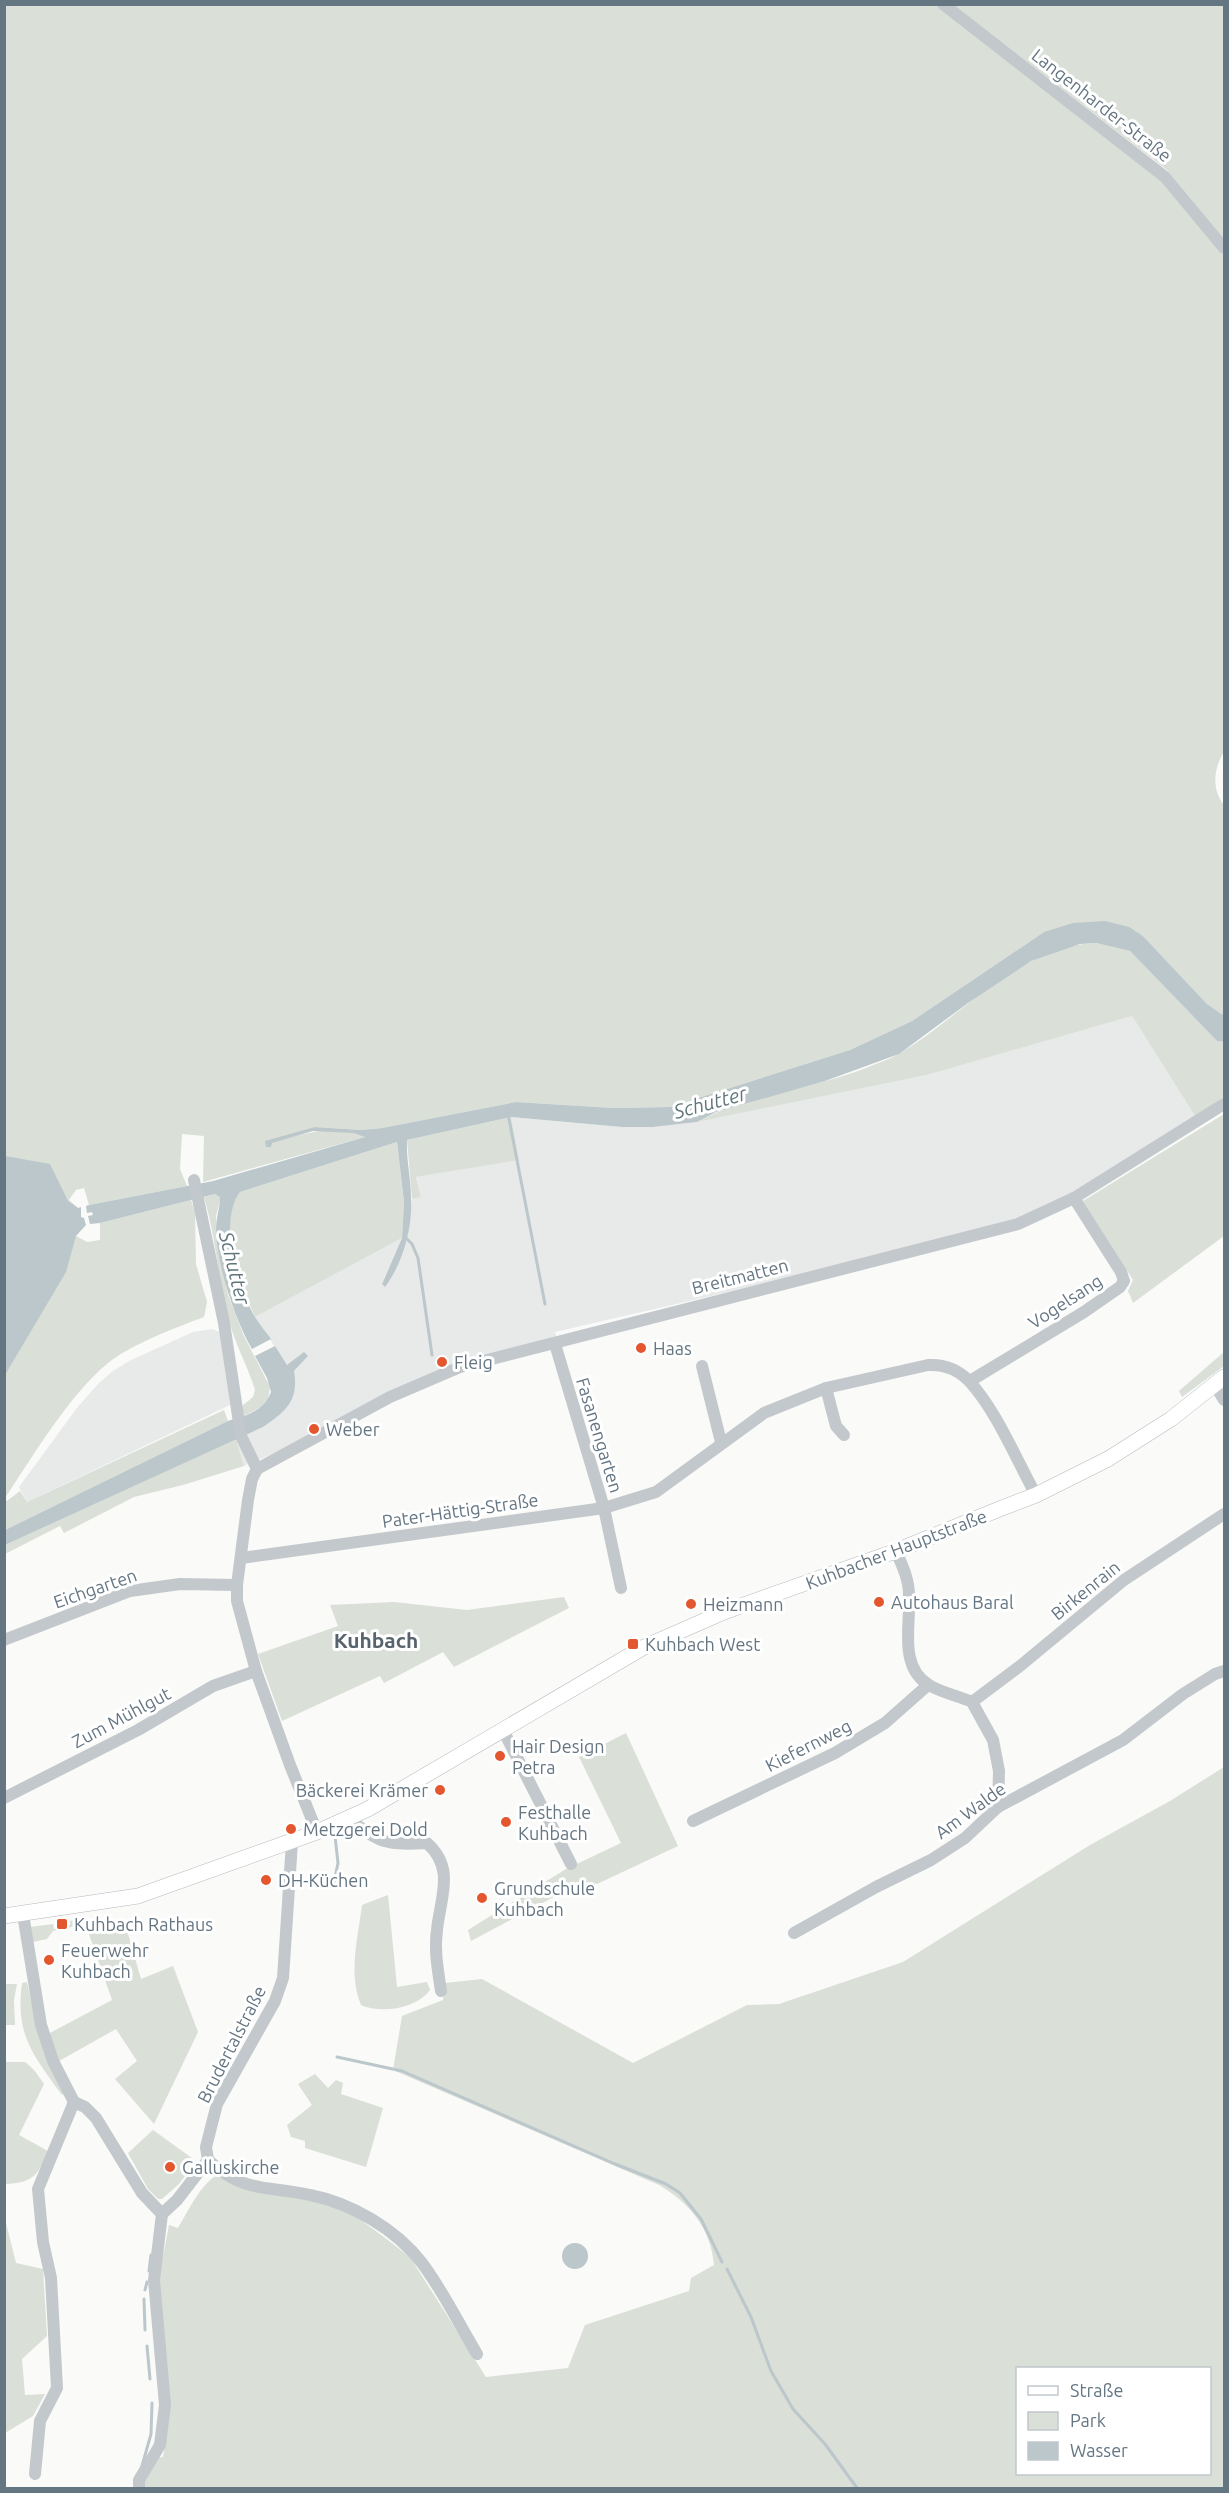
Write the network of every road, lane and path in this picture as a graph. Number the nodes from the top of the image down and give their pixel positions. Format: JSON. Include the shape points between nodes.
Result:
{"nodes":[{"id":1,"x":943,"y":4,"type":"edge"},
{"id":2,"x":1224,"y":248,"type":"edge"},
{"id":3,"x":1224,"y":1104,"type":"edge"},
{"id":4,"x":194,"y":1180,"type":"dead end"},
{"id":5,"x":1074,"y":1198,"type":"junction"},
{"id":6,"x":555,"y":1344,"type":"junction"},
{"id":7,"x":702,"y":1366,"type":"dead end"},
{"id":8,"x":970,"y":1381,"type":"junction"},
{"id":9,"x":1220,"y":1381,"type":"edge"},
{"id":10,"x":826,"y":1388,"type":"junction"},
{"id":11,"x":1224,"y":1400,"type":"edge"},
{"id":12,"x":844,"y":1435,"type":"dead end"},
{"id":13,"x":721,"y":1442,"type":"junction"},
{"id":14,"x":257,"y":1469,"type":"junction"},
{"id":15,"x":1036,"y":1495,"type":"junction"},
{"id":16,"x":604,"y":1508,"type":"junction"},
{"id":17,"x":1224,"y":1514,"type":"edge"},
{"id":18,"x":896,"y":1551,"type":"junction"},
{"id":19,"x":241,"y":1558,"type":"junction"},
{"id":20,"x":237,"y":1585,"type":"junction"},
{"id":21,"x":621,"y":1588,"type":"dead end"},
{"id":22,"x":4,"y":1640,"type":"edge"},
{"id":23,"x":256,"y":1671,"type":"junction"},
{"id":24,"x":1224,"y":1671,"type":"edge"},
{"id":25,"x":928,"y":1685,"type":"junction"},
{"id":26,"x":972,"y":1702,"type":"junction"},
{"id":27,"x":503,"y":1730,"type":"junction"},
{"id":28,"x":4,"y":1798,"type":"edge"},
{"id":29,"x":998,"y":1807,"type":"junction"},
{"id":30,"x":349,"y":1818,"type":"junction"},
{"id":31,"x":693,"y":1821,"type":"dead end"},
{"id":32,"x":317,"y":1832,"type":"junction"},
{"id":33,"x":292,"y":1842,"type":"junction"},
{"id":34,"x":571,"y":1864,"type":"dead end"},
{"id":35,"x":23,"y":1914,"type":"junction"},
{"id":36,"x":4,"y":1916,"type":"edge"},
{"id":37,"x":794,"y":1933,"type":"dead end"},
{"id":38,"x":441,"y":1991,"type":"dead end"},
{"id":39,"x":74,"y":2102,"type":"junction"},
{"id":40,"x":208,"y":2160,"type":"junction"},
{"id":41,"x":162,"y":2214,"type":"junction"},
{"id":42,"x":477,"y":2354,"type":"dead end"},
{"id":43,"x":35,"y":2474,"type":"dead end"},
{"id":44,"x":139,"y":2488,"type":"edge"}],
"edges":[{"from":1,"to":2,"type":"street","name":"Langenharder-Straße","via":[[1165,177]]},
{"from":3,"to":5,"type":"street","name":"Breitmatten"},
{"from":4,"to":14,"type":"street","via":[[224,1323],[237,1414]]},
{"from":5,"to":6,"type":"street","name":"Breitmatten","via":[[1018,1224]]},
{"from":5,"to":8,"type":"street","name":"Vogelsang","via":[[1124,1281],[1084,1312]]},
{"from":6,"to":14,"type":"street","name":"Breitmatten","via":[[460,1367],[427,1380]]},
{"from":6,"to":16,"type":"street","name":"Fasanengarten"},
{"from":7,"to":13,"type":"street"},
{"from":8,"to":10,"type":"street","name":"Fasanengarten","via":[[952,1368],[937,1364]]},
{"from":8,"to":15,"type":"street","name":"Fasanengarten"},
{"from":9,"to":11,"type":"street"},
{"from":9,"to":15,"type":"main road","name":"Kuhbacher Hauptstraße","via":[[1130,1446]]},
{"from":10,"to":12,"type":"street","via":[[836,1426]]},
{"from":10,"to":13,"type":"street","name":"Fasanengarten","via":[[764,1413]]},
{"from":13,"to":16,"type":"street","name":"Fasanengarten","via":[[656,1492]]},
{"from":14,"to":19,"type":"street","via":[[252,1479]]},
{"from":15,"to":18,"type":"main road","name":"Kuhbacher Hauptstraße"},
{"from":16,"to":19,"type":"street","name":"Pater-Hättig-Straße"},
{"from":16,"to":21,"type":"street"},
{"from":17,"to":26,"type":"street","name":"Birkenrain","via":[[1124,1580]]},
{"from":18,"to":25,"type":"street","via":[[907,1579],[909,1651],[915,1669]]},
{"from":18,"to":27,"type":"main road","name":"Kuhbacher Hauptstraße","via":[[724,1612],[664,1638]]},
{"from":19,"to":20,"type":"street"},
{"from":20,"to":22,"type":"street","name":"Eichgarten","via":[[180,1584],[130,1591]]},
{"from":20,"to":23,"type":"street","via":[[237,1601]]},
{"from":23,"to":28,"type":"street","name":"Zum Mühlgut","via":[[213,1686],[138,1730]]},
{"from":23,"to":32,"type":"street"},
{"from":24,"to":29,"type":"street","name":"Am Walde","via":[[1183,1694],[1123,1740]]},
{"from":25,"to":26,"type":"street"},
{"from":25,"to":31,"type":"street","name":"Kiefernweg","via":[[885,1723],[835,1754]]},
{"from":26,"to":29,"type":"street","via":[[993,1740],[999,1771]]},
{"from":27,"to":30,"type":"main road","name":"Kuhbacher Hauptstraße"},
{"from":27,"to":34,"type":"street"},
{"from":29,"to":37,"type":"street","name":"Am Walde","via":[[965,1838],[931,1860]]},
{"from":30,"to":32,"type":"main road","name":"Kuhbacher Hauptstraße"},
{"from":30,"to":38,"type":"street","via":[[368,1836],[395,1844],[427,1844],[439,1854],[444,1871],[436,1958]]},
{"from":32,"to":33,"type":"main road","name":"Kuhbacher Hauptstraße"},
{"from":33,"to":35,"type":"main road","name":"Kuhbacher Hauptstraße","via":[[138,1896]]},
{"from":33,"to":40,"type":"street","name":"Brudertalstraße","via":[[283,1978],[275,2001],[218,2104],[208,2140]]},
{"from":35,"to":36,"type":"main road","name":"Kuhbacher Hauptstraße"},
{"from":35,"to":39,"type":"street","via":[[41,2025],[53,2061]]},
{"from":39,"to":41,"type":"street","via":[[96,2118],[142,2193]]},
{"from":39,"to":43,"type":"street","via":[[38,2189],[51,2278],[57,2388],[40,2421]]},
{"from":40,"to":41,"type":"street"},
{"from":40,"to":42,"type":"street","via":[[236,2181],[267,2190],[308,2194],[344,2203],[361,2212],[422,2263]]},
{"from":41,"to":44,"type":"street","via":[[154,2280],[165,2405],[160,2445],[139,2480]]}]}
